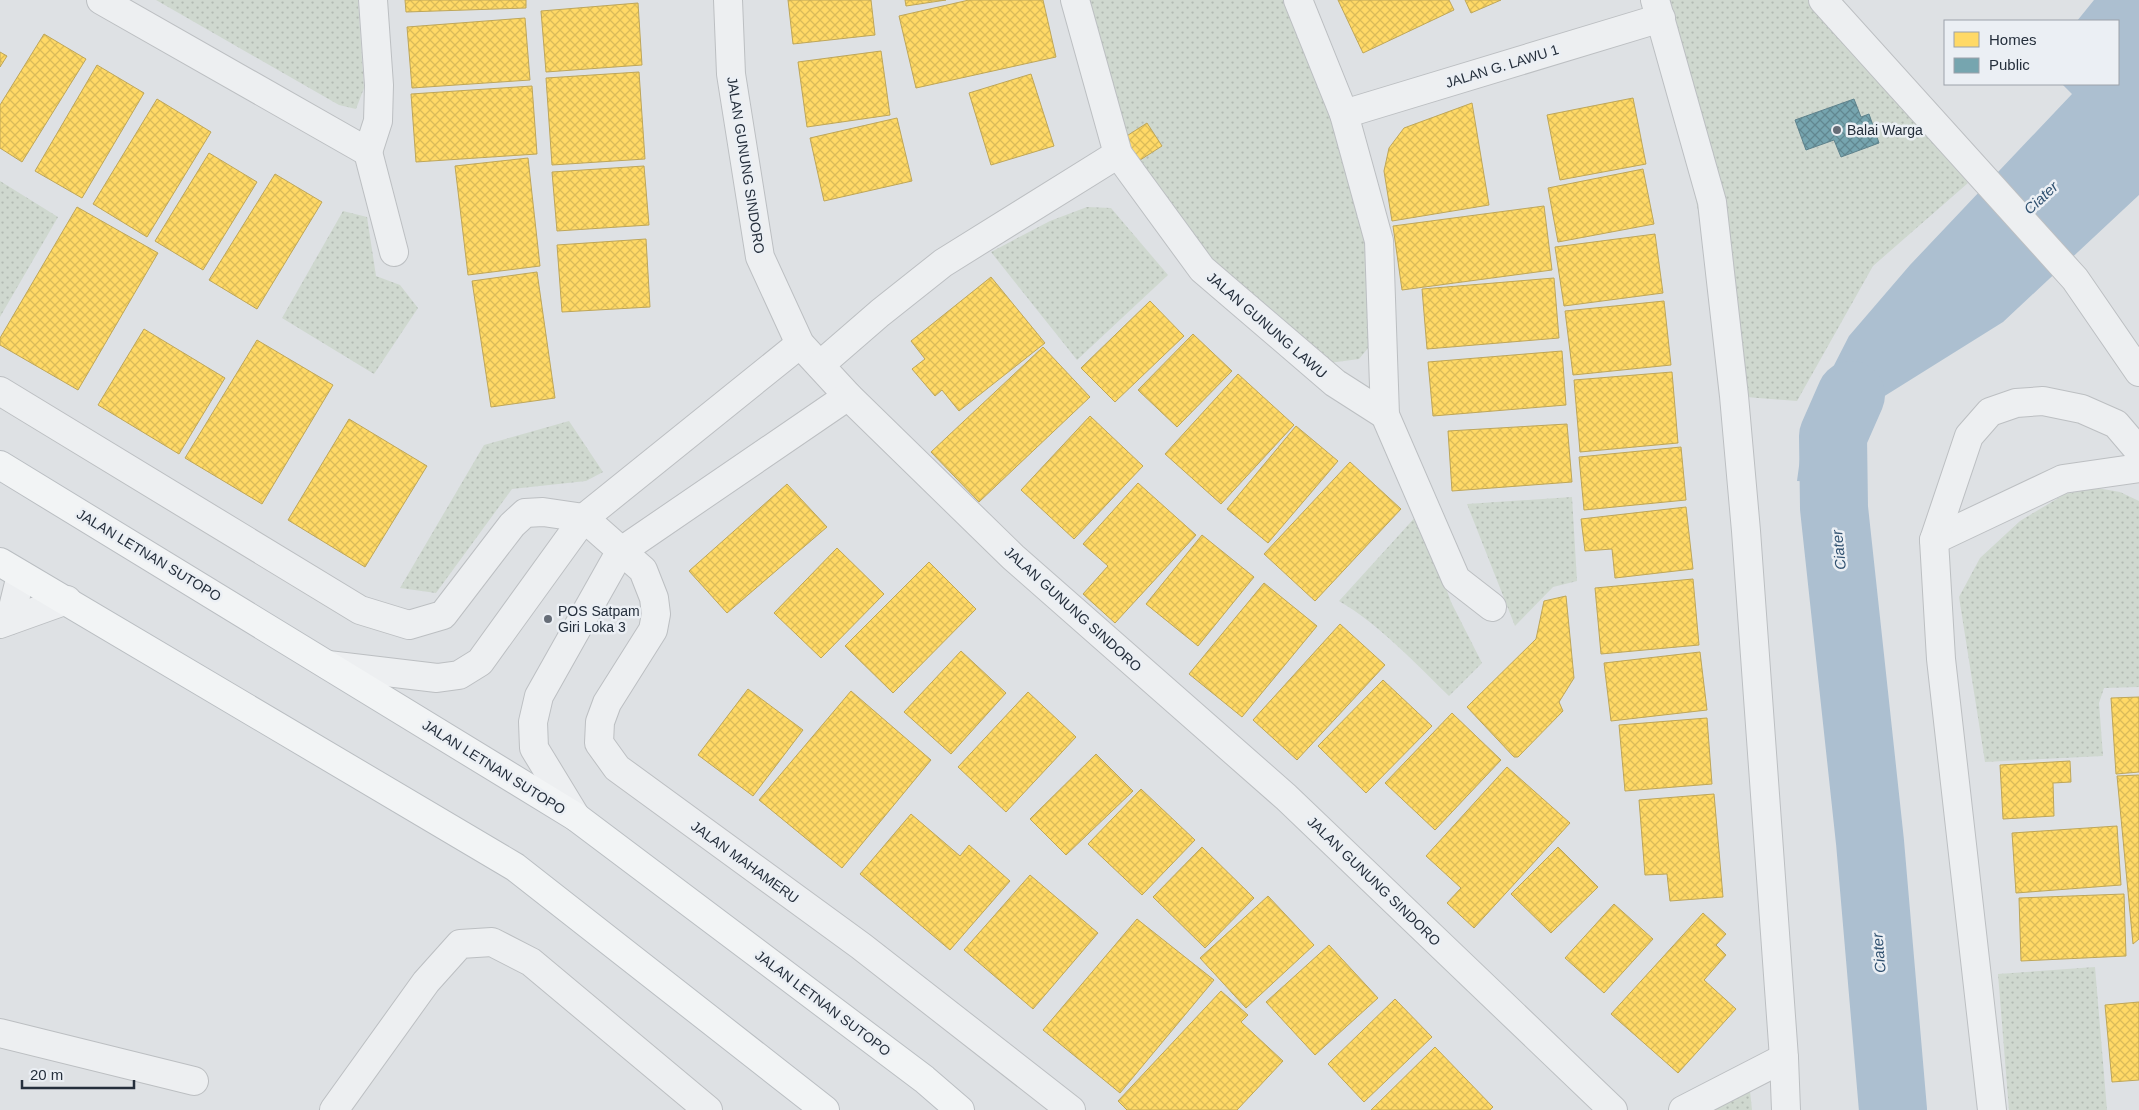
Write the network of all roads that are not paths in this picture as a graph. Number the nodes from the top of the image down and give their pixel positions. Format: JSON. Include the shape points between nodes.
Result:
{"nodes":[{"id":1,"x":100,"y":0,"type":"edge"},
{"id":2,"x":373,"y":0,"type":"edge"},
{"id":3,"x":728,"y":0,"type":"edge"},
{"id":4,"x":1075,"y":0,"type":"edge"},
{"id":5,"x":1298,"y":0,"type":"edge"},
{"id":6,"x":1823,"y":0,"type":"edge"},
{"id":7,"x":1658,"y":9,"type":"edge"},
{"id":8,"x":1344,"y":114,"type":"junction"},
{"id":9,"x":368,"y":152,"type":"junction"},
{"id":10,"x":1118,"y":154,"type":"junction"},
{"id":11,"x":394,"y":252,"type":"dead end"},
{"id":12,"x":800,"y":344,"type":"junction"},
{"id":13,"x":820,"y":365,"type":"junction"},
{"id":14,"x":2139,"y":372,"type":"edge"},
{"id":15,"x":0,"y":391,"type":"edge"},
{"id":16,"x":848,"y":396,"type":"junction"},
{"id":17,"x":1385,"y":415,"type":"junction"},
{"id":18,"x":2139,"y":451,"type":"edge"},
{"id":19,"x":0,"y":464,"type":"edge"},
{"id":20,"x":2139,"y":468,"type":"edge"},
{"id":21,"x":584,"y":518,"type":"junction"},
{"id":22,"x":1934,"y":540,"type":"junction"},
{"id":23,"x":620,"y":552,"type":"junction"},
{"id":24,"x":11,"y":569,"type":"edge"},
{"id":25,"x":66,"y":600,"type":"junction"},
{"id":26,"x":1492,"y":607,"type":"dead end"},
{"id":27,"x":5,"y":622,"type":"edge"},
{"id":28,"x":328,"y":665,"type":"junction"},
{"id":29,"x":576,"y":817,"type":"junction"},
{"id":30,"x":0,"y":1033,"type":"edge"},
{"id":31,"x":1784,"y":1058,"type":"junction"},
{"id":32,"x":194,"y":1081,"type":"dead end"},
{"id":33,"x":334,"y":1110,"type":"edge"},
{"id":34,"x":708,"y":1110,"type":"edge"},
{"id":35,"x":825,"y":1110,"type":"edge"},
{"id":36,"x":960,"y":1110,"type":"edge"},
{"id":37,"x":1071,"y":1110,"type":"edge"},
{"id":38,"x":1613,"y":1110,"type":"edge"},
{"id":39,"x":1683,"y":1110,"type":"edge"},
{"id":40,"x":1786,"y":1110,"type":"edge"},
{"id":41,"x":1992,"y":1110,"type":"edge"}],
"edges":[{"from":1,"to":9,"type":"street"},
{"from":2,"to":9,"type":"street","via":[[378,121]]},
{"from":3,"to":12,"type":"street","name":"JALAN GUNUNG SINDORO","via":[[731,74],[760,257]]},
{"from":4,"to":10,"type":"street","name":"JALAN GUNUNG LAWU"},
{"from":5,"to":8,"type":"street"},
{"from":6,"to":14,"type":"street","via":[[2075,280]]},
{"from":7,"to":8,"type":"street","name":"JALAN G. LAWU 1"},
{"from":7,"to":31,"type":"street","via":[[1712,202],[1746,531]]},
{"from":8,"to":17,"type":"street","via":[[1379,240]]},
{"from":9,"to":11,"type":"street"},
{"from":10,"to":13,"type":"street","via":[[943,263]]},
{"from":10,"to":17,"type":"street","name":"JALAN GUNUNG LAWU","via":[[1202,269],[1335,383]]},
{"from":12,"to":13,"type":"street","name":"JALAN GUNUNG SINDORO"},
{"from":12,"to":21,"type":"street"},
{"from":13,"to":16,"type":"street","name":"JALAN GUNUNG SINDORO"},
{"from":15,"to":21,"type":"street","via":[[360,610],[409,625],[444,615],[512,525],[525,513],[543,512]]},
{"from":16,"to":23,"type":"street"},
{"from":16,"to":38,"type":"street","name":"JALAN GUNUNG SINDORO","via":[[1013,557],[1286,797]]},
{"from":17,"to":26,"type":"street","via":[[1456,579]]},
{"from":18,"to":22,"type":"street","via":[[2116,424],[2082,409],[2043,401],[2016,403],[1990,412],[1969,436]]},
{"from":19,"to":28,"type":"main road","name":"JALAN LETNAN SUTOPO"},
{"from":20,"to":22,"type":"street","via":[[2063,479]]},
{"from":21,"to":23,"type":"street","name":"JALAN MAHAMERU"},
{"from":21,"to":28,"type":"street","via":[[480,662],[459,675],[437,678]]},
{"from":22,"to":41,"type":"street","via":[[1941,659]]},
{"from":23,"to":29,"type":"street","via":[[539,696],[533,722],[534,748]]},
{"from":23,"to":37,"type":"street","name":"JALAN MAHAMERU","via":[[643,570],[654,598],[656,614],[653,630],[607,703],[600,722],[599,743],[617,768],[861,946]]},
{"from":24,"to":25,"type":"main road"},
{"from":24,"to":27,"type":"street"},
{"from":25,"to":27,"type":"street"},
{"from":25,"to":35,"type":"main road","via":[[516,866]]},
{"from":28,"to":29,"type":"main road","name":"JALAN LETNAN SUTOPO"},
{"from":29,"to":36,"type":"main road","name":"JALAN LETNAN SUTOPO","via":[[924,1079]]},
{"from":30,"to":32,"type":"street"},
{"from":31,"to":39,"type":"street"},
{"from":31,"to":40,"type":"street"},
{"from":33,"to":34,"type":"street","via":[[426,982],[460,944],[492,942],[531,962]]}]}
